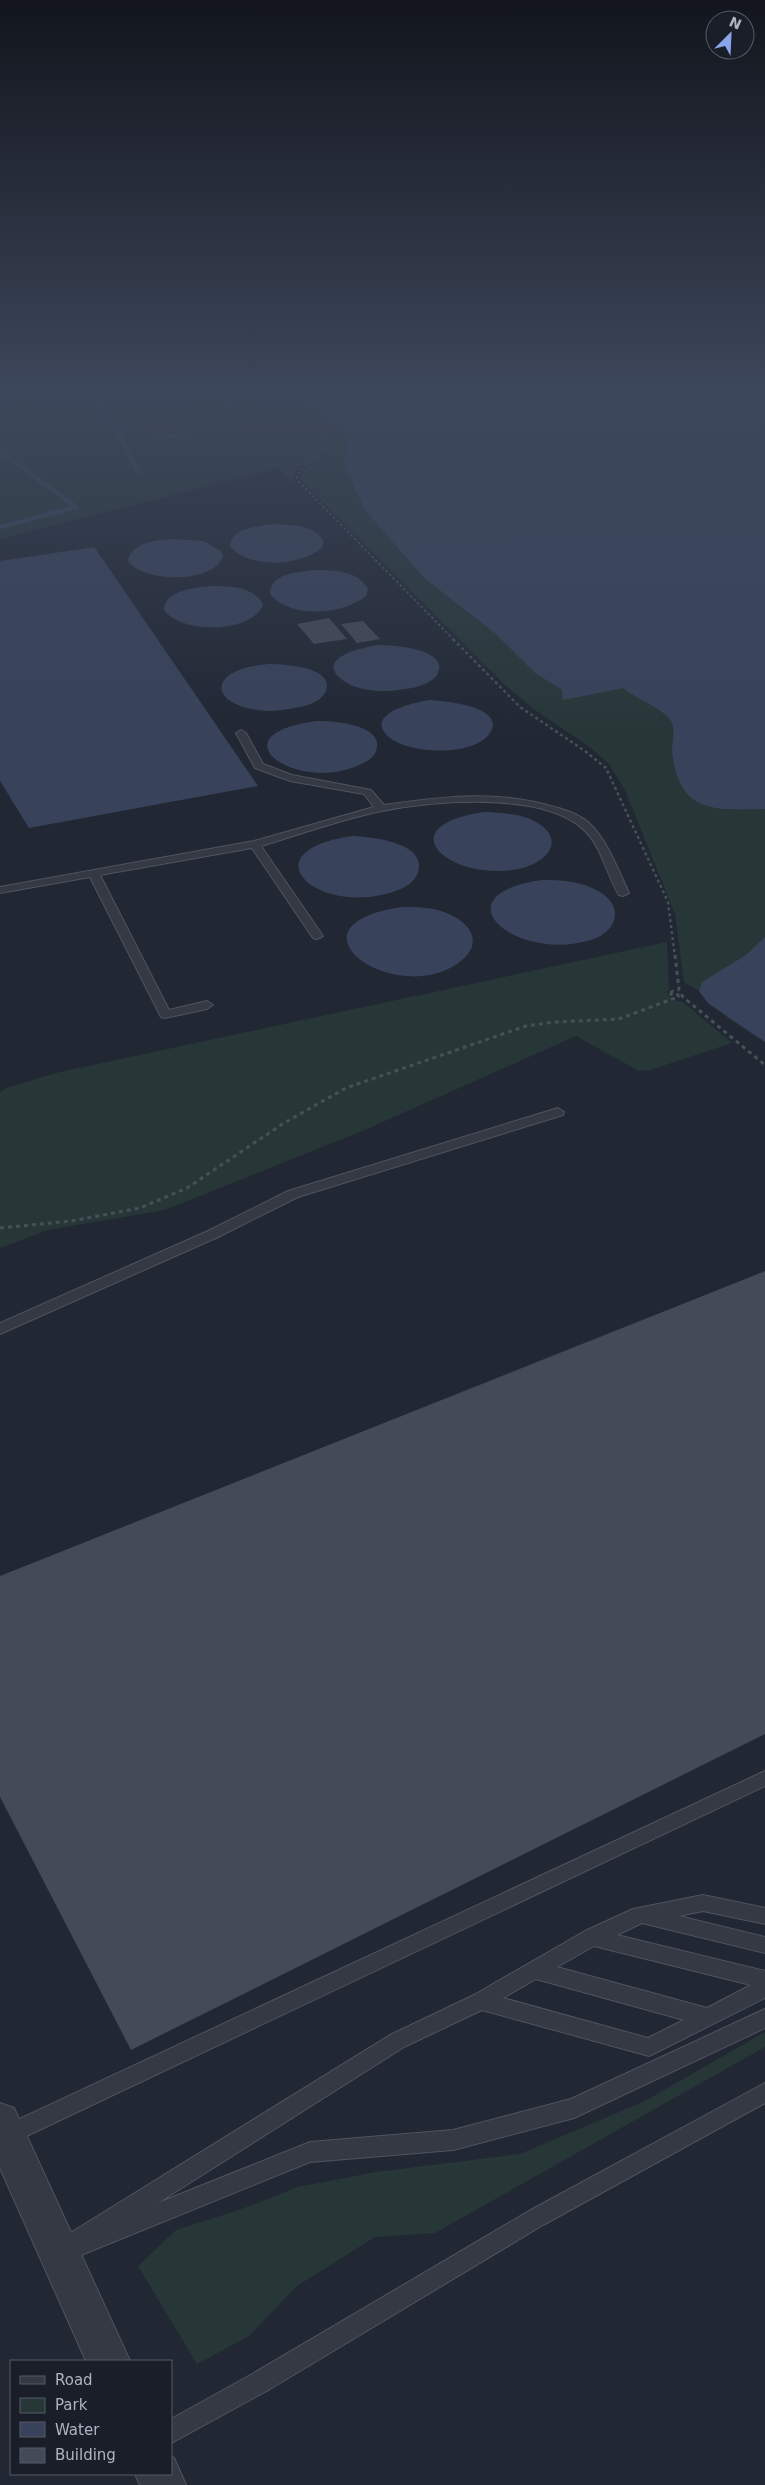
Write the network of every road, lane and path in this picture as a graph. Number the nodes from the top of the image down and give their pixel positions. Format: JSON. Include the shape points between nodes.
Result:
{"nodes":[{"id":1,"x":321,"y":504,"type":"edge"},
{"id":2,"x":240,"y":733,"type":"dead end"},
{"id":3,"x":381,"y":808,"type":"junction"},
{"id":4,"x":254,"y":844,"type":"junction"},
{"id":5,"x":94,"y":874,"type":"junction"},
{"id":6,"x":0,"y":890,"type":"edge"},
{"id":7,"x":623,"y":893,"type":"dead end"},
{"id":8,"x":316,"y":936,"type":"dead end"},
{"id":9,"x":682,"y":995,"type":"junction"},
{"id":10,"x":207,"y":1004,"type":"dead end"},
{"id":11,"x":765,"y":1066,"type":"edge"},
{"id":12,"x":558,"y":1112,"type":"dead end"},
{"id":13,"x":0,"y":1228,"type":"edge"},
{"id":14,"x":0,"y":1328,"type":"edge"},
{"id":15,"x":765,"y":1778,"type":"edge"},
{"id":16,"x":640,"y":1915,"type":"junction"},
{"id":17,"x":765,"y":1916,"type":"edge"},
{"id":18,"x":592,"y":1938,"type":"junction"},
{"id":19,"x":765,"y":1945,"type":"edge"},
{"id":20,"x":535,"y":1970,"type":"junction"},
{"id":21,"x":765,"y":1980,"type":"edge"},
{"id":22,"x":765,"y":1988,"type":"edge"},
{"id":23,"x":481,"y":2001,"type":"junction"},
{"id":24,"x":707,"y":2017,"type":"junction"},
{"id":25,"x":765,"y":2018,"type":"edge"},
{"id":26,"x":765,"y":2092,"type":"edge"},
{"id":27,"x":3,"y":2129,"type":"edge"},
{"id":28,"x":59,"y":2253,"type":"junction"},
{"id":29,"x":108,"y":2360,"type":"edge"},
{"id":30,"x":172,"y":2431,"type":"edge"}],
"edges":[{"from":1,"to":9,"type":"path","via":[[520,707],[592,755],[606,768],[668,902]]},
{"from":2,"to":3,"type":"lane","via":[[259,766],[290,778],[366,792]]},
{"from":3,"to":4,"type":"lane"},
{"from":3,"to":7,"type":"lane","via":[[448,798],[483,797],[529,802],[564,813],[588,828]]},
{"from":4,"to":5,"type":"lane"},
{"from":4,"to":8,"type":"lane"},
{"from":5,"to":6,"type":"lane"},
{"from":5,"to":10,"type":"lane","via":[[165,1014]]},
{"from":9,"to":11,"type":"path"},
{"from":9,"to":13,"type":"path","via":[[670,993],[675,998],[628,1017],[526,1026],[346,1088],[284,1123],[187,1188],[140,1208],[71,1221]]},
{"from":12,"to":14,"type":"lane","via":[[293,1194],[213,1234]]},
{"from":15,"to":27,"type":"lane"},
{"from":16,"to":17,"type":"lane","via":[[703,1903]]},
{"from":16,"to":18,"type":"lane"},
{"from":16,"to":19,"type":"lane"},
{"from":18,"to":20,"type":"lane"},
{"from":18,"to":21,"type":"lane"},
{"from":20,"to":23,"type":"lane"},
{"from":20,"to":24,"type":"lane"},
{"from":22,"to":24,"type":"lane"},
{"from":23,"to":24,"type":"lane","via":[[649,2047]]},
{"from":23,"to":28,"type":"lane","via":[[397,2041]]},
{"from":25,"to":28,"type":"lane","via":[[574,2108],[453,2140],[310,2152]]},
{"from":26,"to":30,"type":"lane","via":[[536,2218]]},
{"from":27,"to":28,"type":"street"},
{"from":28,"to":29,"type":"street"}]}
